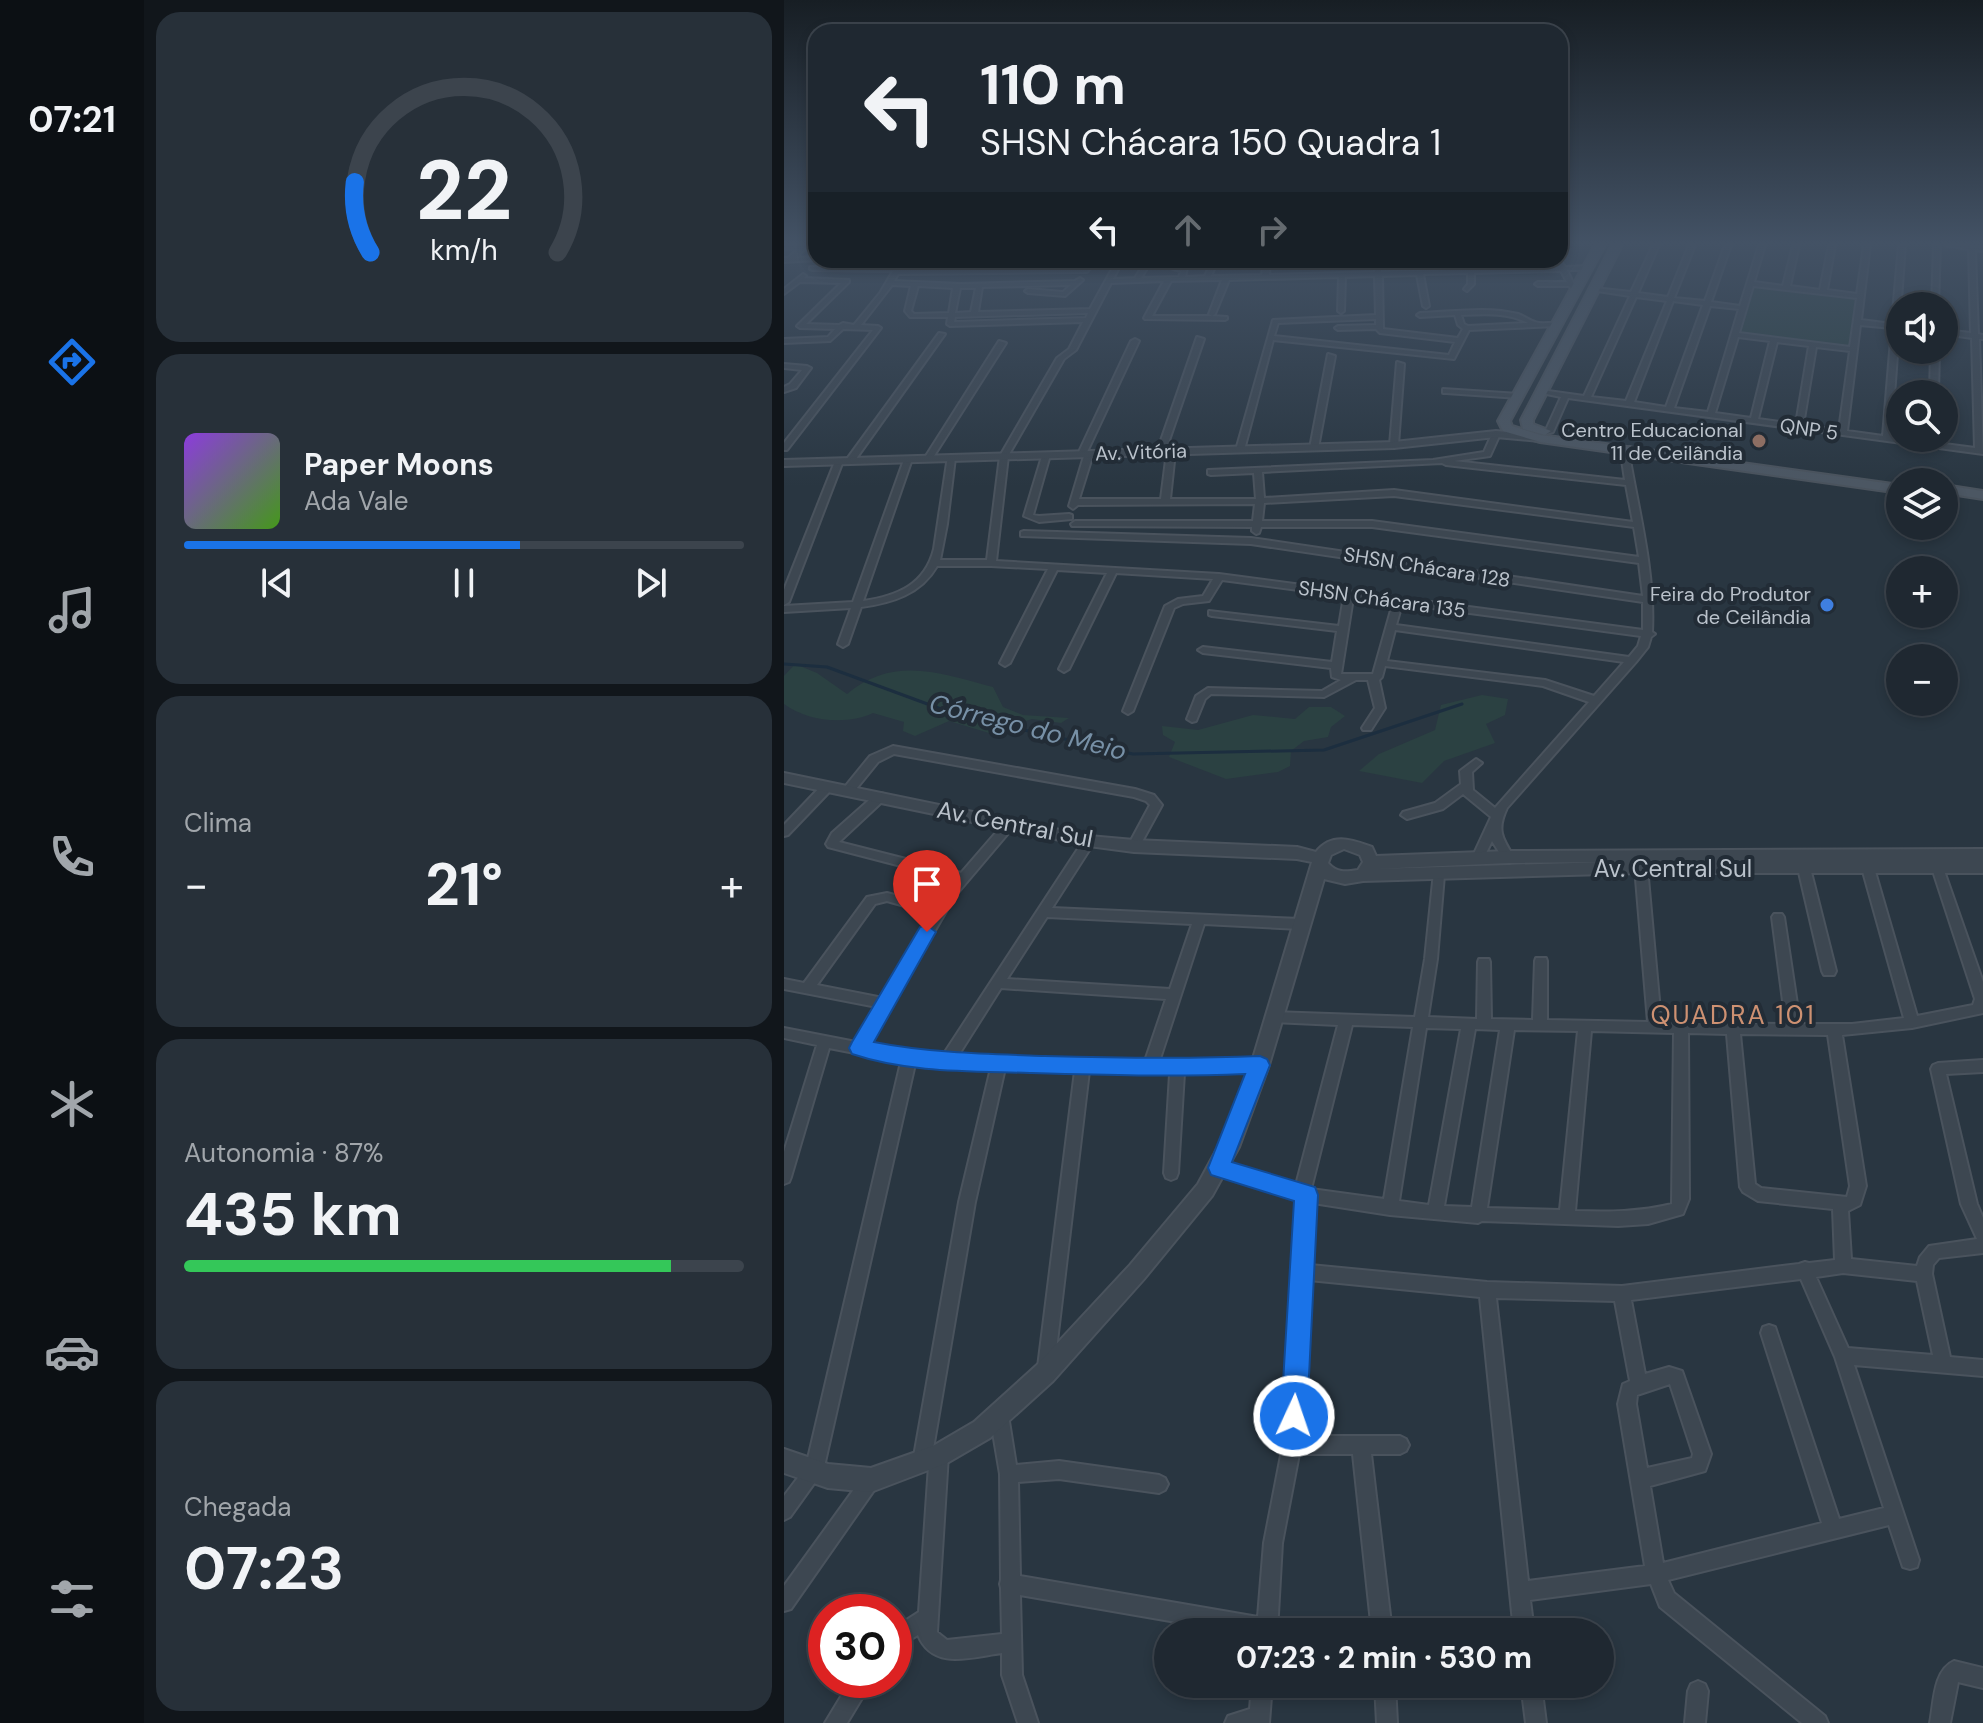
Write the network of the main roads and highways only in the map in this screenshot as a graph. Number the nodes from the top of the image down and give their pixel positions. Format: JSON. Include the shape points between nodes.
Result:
{"nodes":[{"id":1,"x":1557,"y":325,"type":"edge"},
{"id":2,"x":1575,"y":325,"type":"edge"},
{"id":3,"x":1545,"y":435,"type":"junction"},
{"id":4,"x":1886,"y":484,"type":"edge"},
{"id":5,"x":1886,"y":484,"type":"edge"},
{"id":6,"x":1958,"y":494,"type":"edge"},
{"id":7,"x":1983,"y":498,"type":"edge"}],
"edges":[{"from":1,"to":3,"type":"main road","via":[[1503,428]]},
{"from":2,"to":3,"type":"main road","via":[[1526,423]]},
{"from":3,"to":4,"type":"main road","via":[[1626,455]]},
{"from":3,"to":5,"type":"main road"},
{"from":6,"to":7,"type":"main road"}]}
